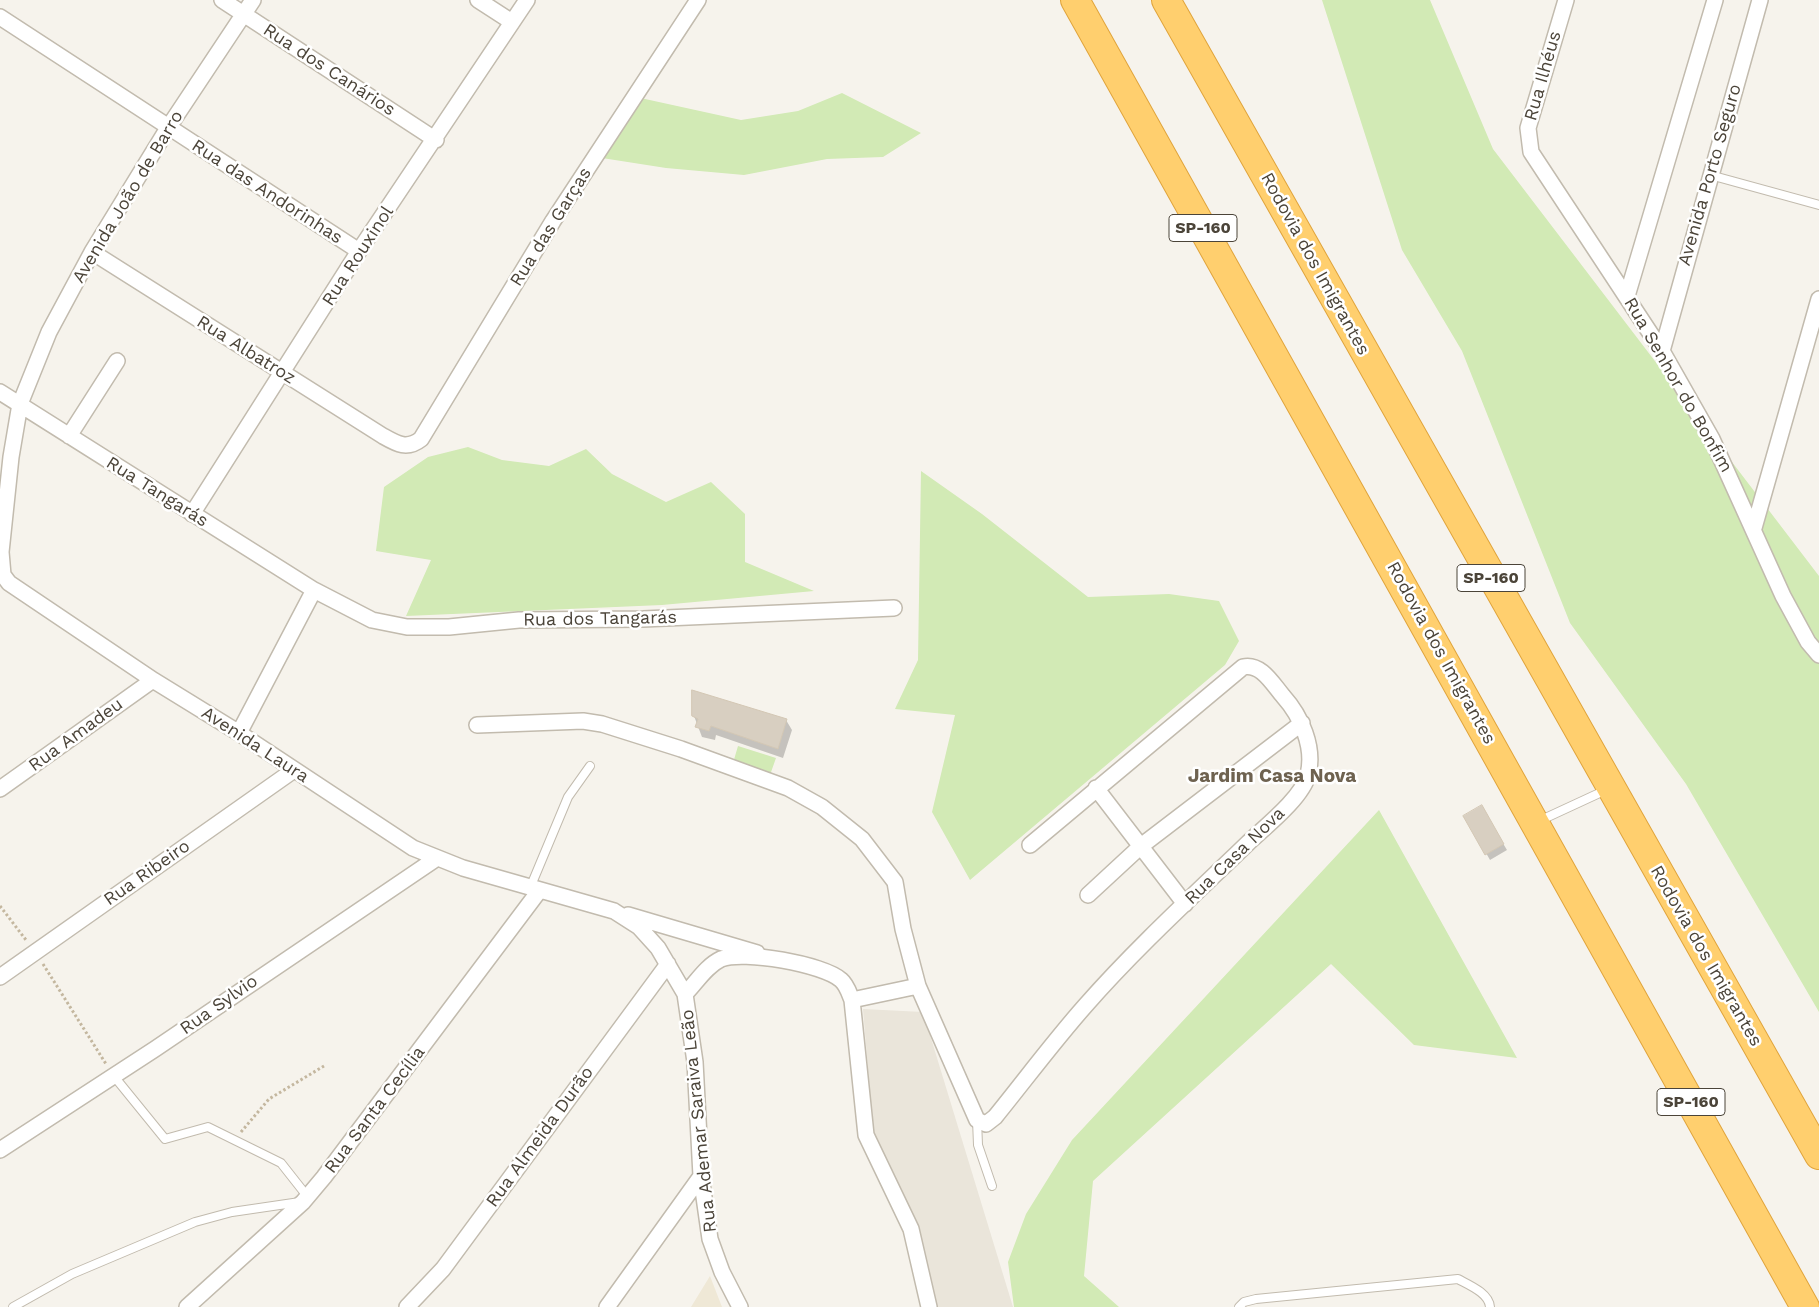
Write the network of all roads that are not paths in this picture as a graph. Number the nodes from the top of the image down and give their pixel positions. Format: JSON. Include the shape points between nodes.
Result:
{"nodes":[{"id":1,"x":222,"y":0,"type":"edge"},
{"id":2,"x":254,"y":0,"type":"edge"},
{"id":3,"x":478,"y":0,"type":"edge"},
{"id":4,"x":527,"y":0,"type":"edge"},
{"id":5,"x":698,"y":0,"type":"edge"},
{"id":6,"x":1075,"y":0,"type":"edge"},
{"id":7,"x":1166,"y":0,"type":"edge"},
{"id":8,"x":1566,"y":0,"type":"edge"},
{"id":9,"x":1715,"y":0,"type":"edge"},
{"id":10,"x":1760,"y":0,"type":"edge"},
{"id":11,"x":244,"y":15,"type":"junction"},
{"id":12,"x":0,"y":17,"type":"edge"},
{"id":13,"x":512,"y":22,"type":"junction"},
{"id":14,"x":168,"y":128,"type":"junction"},
{"id":15,"x":436,"y":140,"type":"junction"},
{"id":16,"x":1531,"y":152,"type":"joint"},
{"id":17,"x":1710,"y":175,"type":"junction"},
{"id":18,"x":1819,"y":205,"type":"edge"},
{"id":19,"x":359,"y":251,"type":"junction"},
{"id":20,"x":92,"y":252,"type":"junction"},
{"id":21,"x":1627,"y":296,"type":"junction"},
{"id":22,"x":1819,"y":300,"type":"edge"},
{"id":23,"x":1662,"y":351,"type":"junction"},
{"id":24,"x":116,"y":361,"type":"dead end"},
{"id":25,"x":282,"y":373,"type":"junction"},
{"id":26,"x":0,"y":392,"type":"edge"},
{"id":27,"x":20,"y":404,"type":"junction"},
{"id":28,"x":69,"y":436,"type":"junction"},
{"id":29,"x":401,"y":446,"type":"joint"},
{"id":30,"x":192,"y":514,"type":"junction"},
{"id":31,"x":1754,"y":528,"type":"junction"},
{"id":32,"x":4,"y":587,"type":"edge"},
{"id":33,"x":314,"y":590,"type":"junction"},
{"id":34,"x":894,"y":608,"type":"dead end"},
{"id":35,"x":1819,"y":655,"type":"edge"},
{"id":36,"x":153,"y":680,"type":"junction"},
{"id":37,"x":1302,"y":723,"type":"junction"},
{"id":38,"x":477,"y":725,"type":"dead end"},
{"id":39,"x":239,"y":733,"type":"junction"},
{"id":40,"x":590,"y":766,"type":"dead end"},
{"id":41,"x":294,"y":770,"type":"junction"},
{"id":42,"x":1096,"y":788,"type":"junction"},
{"id":43,"x":1610,"y":788,"type":"junction"},
{"id":44,"x":0,"y":789,"type":"edge"},
{"id":45,"x":1535,"y":822,"type":"junction"},
{"id":46,"x":1030,"y":845,"type":"dead end"},
{"id":47,"x":1141,"y":846,"type":"junction"},
{"id":48,"x":438,"y":858,"type":"junction"},
{"id":49,"x":534,"y":890,"type":"junction"},
{"id":50,"x":1088,"y":895,"type":"dead end"},
{"id":51,"x":1186,"y":904,"type":"junction"},
{"id":52,"x":614,"y":911,"type":"junction"},
{"id":53,"x":773,"y":958,"type":"junction"},
{"id":54,"x":668,"y":964,"type":"junction"},
{"id":55,"x":0,"y":977,"type":"edge"},
{"id":56,"x":918,"y":986,"type":"junction"},
{"id":57,"x":685,"y":994,"type":"junction"},
{"id":58,"x":849,"y":994,"type":"junction"},
{"id":59,"x":113,"y":1075,"type":"junction"},
{"id":60,"x":977,"y":1120,"type":"junction"},
{"id":61,"x":0,"y":1150,"type":"edge"},
{"id":62,"x":1819,"y":1154,"type":"edge"},
{"id":63,"x":701,"y":1176,"type":"junction"},
{"id":64,"x":992,"y":1186,"type":"dead end"},
{"id":65,"x":305,"y":1199,"type":"junction"},
{"id":66,"x":13,"y":1307,"type":"edge"},
{"id":67,"x":186,"y":1307,"type":"edge"},
{"id":68,"x":407,"y":1307,"type":"edge"},
{"id":69,"x":607,"y":1307,"type":"edge"},
{"id":70,"x":740,"y":1307,"type":"edge"},
{"id":71,"x":928,"y":1307,"type":"edge"},
{"id":72,"x":1239,"y":1307,"type":"edge"},
{"id":73,"x":1490,"y":1307,"type":"edge"},
{"id":74,"x":1806,"y":1307,"type":"edge"}],
"edges":[{"from":1,"to":11,"type":"street","name":"Rua dos Canários"},
{"from":2,"to":11,"type":"street","name":"Avenida João de Barro"},
{"from":3,"to":13,"type":"street"},
{"from":4,"to":13,"type":"street","name":"Rua Rouxinol"},
{"from":5,"to":29,"type":"street","name":"Rua das Garças","via":[[553,221],[421,439],[415,444]]},
{"from":6,"to":45,"type":"highway","name":"Rodovia dos Imigrantes","number":"SP-160"},
{"from":7,"to":43,"type":"highway","name":"Rodovia dos Imigrantes","number":"SP-160"},
{"from":8,"to":16,"type":"street","name":"Rua Ilhéus","via":[[1528,128]]},
{"from":9,"to":21,"type":"street"},
{"from":10,"to":17,"type":"street","name":"Avenida Porto Seguro"},
{"from":11,"to":14,"type":"street","name":"Avenida João de Barro"},
{"from":11,"to":15,"type":"street","name":"Rua dos Canários"},
{"from":12,"to":14,"type":"street","name":"Rua das Andorinhas"},
{"from":13,"to":15,"type":"street","name":"Rua Rouxinol"},
{"from":14,"to":19,"type":"street","name":"Rua das Andorinhas"},
{"from":14,"to":20,"type":"street","name":"Avenida João de Barro"},
{"from":15,"to":19,"type":"street","name":"Rua Rouxinol"},
{"from":16,"to":21,"type":"street","name":"Rua Senhor do Bonfim"},
{"from":17,"to":18,"type":"lane"},
{"from":17,"to":23,"type":"street","name":"Avenida Porto Seguro"},
{"from":19,"to":25,"type":"street","name":"Rua Rouxinol"},
{"from":20,"to":25,"type":"street","name":"Rua Albatroz"},
{"from":20,"to":27,"type":"street","name":"Avenida João de Barro","via":[[49,332]]},
{"from":21,"to":23,"type":"street","name":"Rua Senhor do Bonfim"},
{"from":22,"to":31,"type":"street"},
{"from":23,"to":31,"type":"street","name":"Rua Senhor do Bonfim","via":[[1712,439]]},
{"from":24,"to":28,"type":"street"},
{"from":25,"to":29,"type":"street","name":"Rua Albatroz"},
{"from":25,"to":30,"type":"street","name":"Rua Rouxinol"},
{"from":26,"to":27,"type":"street","name":"Rua Tangarás"},
{"from":27,"to":28,"type":"street","name":"Rua Tangarás"},
{"from":27,"to":32,"type":"street","name":"Avenida Laura","via":[[1,552]]},
{"from":28,"to":30,"type":"street","name":"Rua Tangarás"},
{"from":30,"to":33,"type":"street","name":"Rua Tangarás"},
{"from":31,"to":35,"type":"street","name":"Rua Senhor do Bonfim","via":[[1783,596],[1808,642]]},
{"from":32,"to":36,"type":"street","name":"Avenida Laura"},
{"from":33,"to":34,"type":"street","name":"Rua dos Tangarás","via":[[372,620],[407,627],[449,627],[519,620],[643,619]]},
{"from":33,"to":39,"type":"street"},
{"from":36,"to":39,"type":"street","name":"Avenida Laura"},
{"from":36,"to":44,"type":"street","name":"Rua Amadeu"},
{"from":37,"to":42,"type":"street","name":"Rua Casa Nova","via":[[1294,708],[1260,669],[1243,668]]},
{"from":37,"to":47,"type":"street"},
{"from":37,"to":51,"type":"street","name":"Rua Casa Nova","via":[[1309,762],[1303,786],[1283,810]]},
{"from":38,"to":56,"type":"street","via":[[583,721],[602,724],[788,788],[822,807],[862,839],[896,882],[903,929]]},
{"from":39,"to":41,"type":"street","name":"Avenida Laura"},
{"from":40,"to":49,"type":"lane","via":[[568,797]]},
{"from":41,"to":48,"type":"street","name":"Avenida Laura","via":[[413,848]]},
{"from":41,"to":55,"type":"street","name":"Rua Ribeiro"},
{"from":42,"to":46,"type":"street","name":"Rua Casa Nova"},
{"from":42,"to":47,"type":"street"},
{"from":43,"to":45,"type":"lane"},
{"from":43,"to":62,"type":"highway","name":"Rodovia dos Imigrantes","number":"SP-160"},
{"from":45,"to":74,"type":"highway","name":"Rodovia dos Imigrantes","number":"SP-160"},
{"from":47,"to":50,"type":"street"},
{"from":47,"to":51,"type":"street"},
{"from":48,"to":49,"type":"street","name":"Avenida Laura"},
{"from":48,"to":59,"type":"street","name":"Rua Sylvio"},
{"from":49,"to":52,"type":"street","name":"Avenida Laura"},
{"from":49,"to":65,"type":"street","name":"Rua Santa Cecília","via":[[468,988]]},
{"from":51,"to":60,"type":"street","name":"Rua Casa Nova","via":[[1085,1006],[995,1117],[986,1124]]},
{"from":52,"to":53,"type":"street"},
{"from":52,"to":54,"type":"street","name":"Avenida Laura","via":[[639,927]]},
{"from":53,"to":57,"type":"street","via":[[729,957],[719,960]]},
{"from":53,"to":58,"type":"street","via":[[840,979]]},
{"from":54,"to":57,"type":"street","name":"Rua Ademar Saraiva Leão"},
{"from":54,"to":68,"type":"street","name":"Rua Almeida Durão","via":[[443,1269]]},
{"from":56,"to":58,"type":"street"},
{"from":56,"to":60,"type":"street"},
{"from":57,"to":63,"type":"street","name":"Rua Ademar Saraiva Leão","via":[[695,1062]]},
{"from":58,"to":71,"type":"street","via":[[866,1135],[911,1229]]},
{"from":59,"to":61,"type":"street","name":"Rua Sylvio"},
{"from":59,"to":65,"type":"lane","via":[[164,1139],[208,1127],[281,1163]]},
{"from":60,"to":64,"type":"lane","via":[[978,1145]]},
{"from":63,"to":69,"type":"street"},
{"from":63,"to":70,"type":"street","name":"Rua Ademar Saraiva Leão","via":[[710,1239]]},
{"from":65,"to":66,"type":"lane","via":[[196,1222],[72,1274]]},
{"from":65,"to":67,"type":"street","name":"Rua Santa Cecília"},
{"from":72,"to":73,"type":"lane","via":[[1256,1299],[1458,1279],[1476,1288],[1490,1302]]}]}
